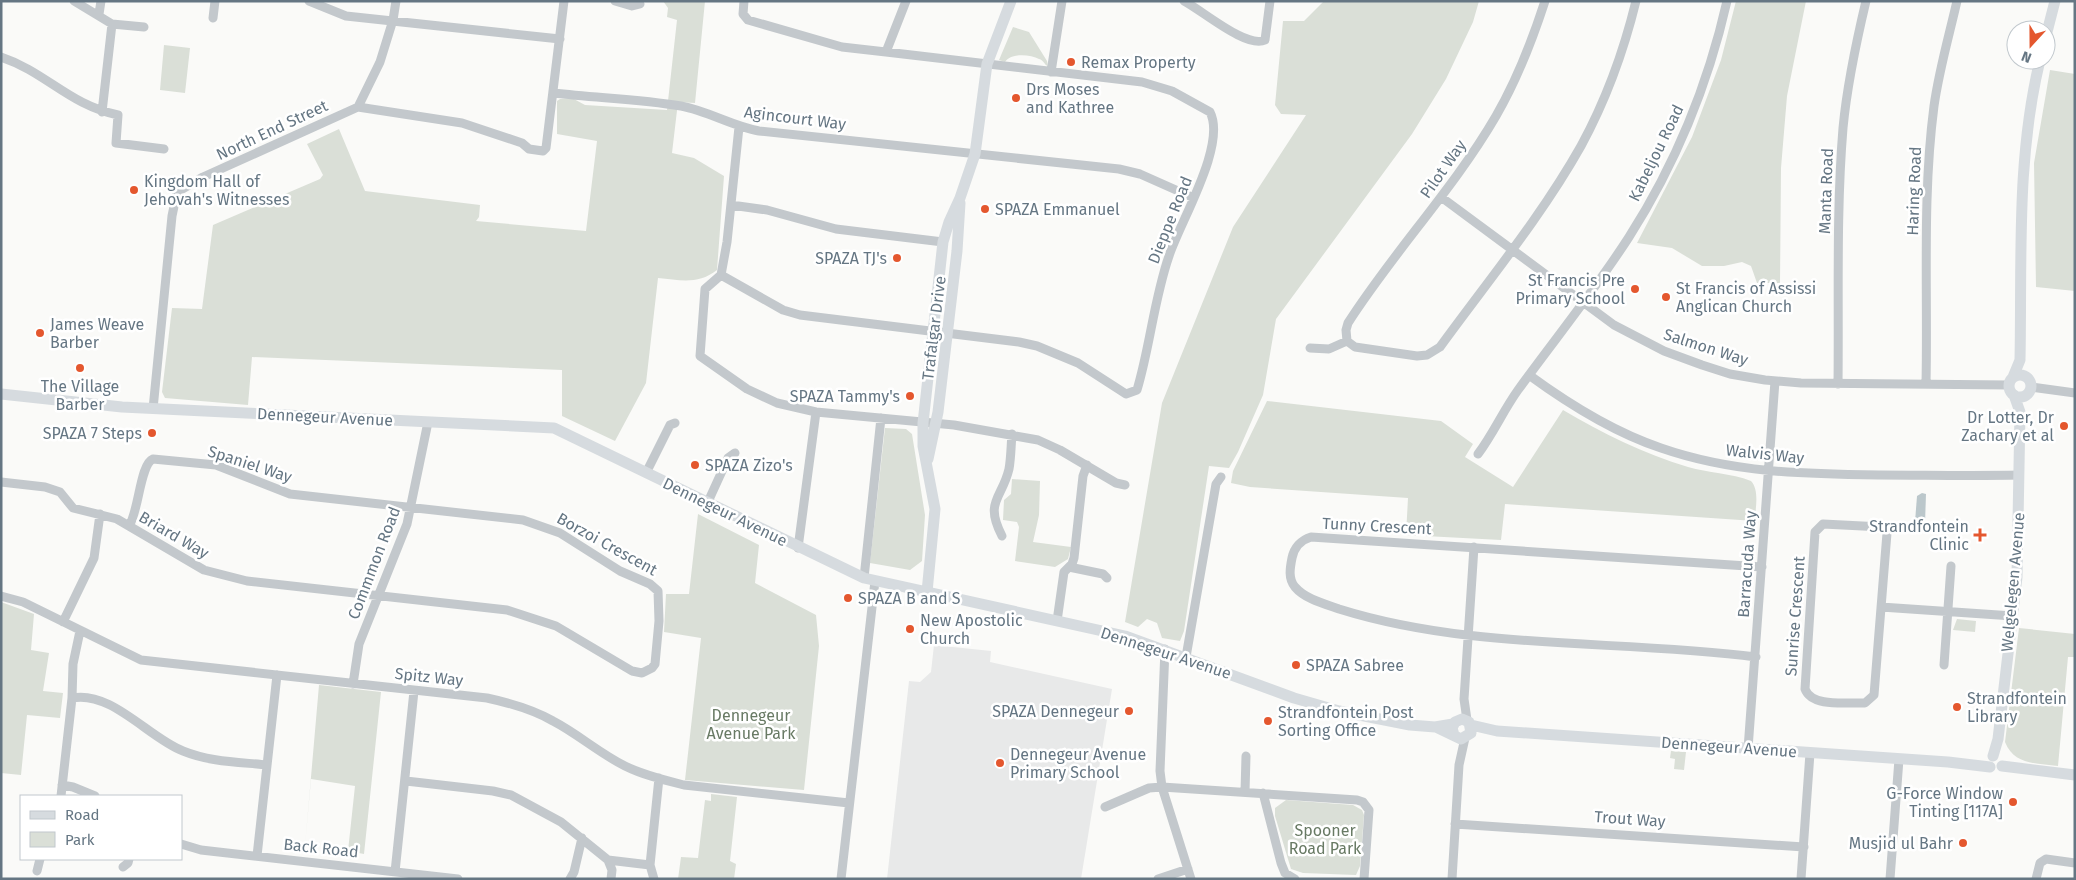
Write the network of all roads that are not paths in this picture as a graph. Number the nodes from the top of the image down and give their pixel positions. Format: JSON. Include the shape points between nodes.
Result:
{"nodes":[{"id":1,"x":74,"y":1,"type":"edge"},
{"id":2,"x":101,"y":1,"type":"edge"},
{"id":3,"x":215,"y":1,"type":"edge"},
{"id":4,"x":309,"y":1,"type":"edge"},
{"id":5,"x":396,"y":1,"type":"edge"},
{"id":6,"x":564,"y":1,"type":"edge"},
{"id":7,"x":614,"y":1,"type":"edge"},
{"id":8,"x":744,"y":1,"type":"edge"},
{"id":9,"x":906,"y":1,"type":"edge"},
{"id":10,"x":1011,"y":1,"type":"edge"},
{"id":11,"x":1062,"y":1,"type":"edge"},
{"id":12,"x":1184,"y":1,"type":"edge"},
{"id":13,"x":1270,"y":1,"type":"edge"},
{"id":14,"x":1545,"y":1,"type":"edge"},
{"id":15,"x":1636,"y":1,"type":"edge"},
{"id":16,"x":1727,"y":1,"type":"edge"},
{"id":17,"x":1866,"y":1,"type":"edge"},
{"id":18,"x":1957,"y":1,"type":"edge"},
{"id":19,"x":2054,"y":1,"type":"edge"},
{"id":20,"x":640,"y":4,"type":"dead end"},
{"id":21,"x":99,"y":14,"type":"junction"},
{"id":22,"x":213,"y":18,"type":"dead end"},
{"id":23,"x":393,"y":20,"type":"junction"},
{"id":24,"x":2050,"y":20,"type":"edge"},
{"id":25,"x":112,"y":24,"type":"junction"},
{"id":26,"x":144,"y":27,"type":"dead end"},
{"id":27,"x":560,"y":39,"type":"junction"},
{"id":28,"x":886,"y":52,"type":"junction"},
{"id":29,"x":1,"y":57,"type":"edge"},
{"id":30,"x":987,"y":64,"type":"junction"},
{"id":31,"x":2038,"y":70,"type":"edge"},
{"id":32,"x":1051,"y":72,"type":"junction"},
{"id":33,"x":554,"y":93,"type":"junction"},
{"id":34,"x":358,"y":107,"type":"junction"},
{"id":35,"x":102,"y":112,"type":"junction"},
{"id":36,"x":739,"y":127,"type":"junction"},
{"id":37,"x":164,"y":149,"type":"dead end"},
{"id":38,"x":975,"y":154,"type":"junction"},
{"id":39,"x":1442,"y":197,"type":"junction"},
{"id":40,"x":960,"y":198,"type":"junction"},
{"id":41,"x":1194,"y":198,"type":"junction"},
{"id":42,"x":731,"y":205,"type":"junction"},
{"id":43,"x":943,"y":242,"type":"junction"},
{"id":44,"x":1512,"y":250,"type":"junction"},
{"id":45,"x":721,"y":275,"type":"junction"},
{"id":46,"x":1583,"y":303,"type":"junction"},
{"id":47,"x":933,"y":332,"type":"junction"},
{"id":48,"x":947,"y":334,"type":"junction"},
{"id":49,"x":1347,"y":341,"type":"junction"},
{"id":50,"x":1310,"y":348,"type":"dead end"},
{"id":51,"x":1529,"y":375,"type":"junction"},
{"id":52,"x":1775,"y":382,"type":"junction"},
{"id":53,"x":1838,"y":384,"type":"junction"},
{"id":54,"x":1926,"y":384,"type":"junction"},
{"id":55,"x":2020,"y":386,"type":"junction"},
{"id":56,"x":2075,"y":393,"type":"edge"},
{"id":57,"x":1,"y":394,"type":"edge"},
{"id":58,"x":153,"y":409,"type":"junction"},
{"id":59,"x":816,"y":412,"type":"junction"},
{"id":60,"x":881,"y":418,"type":"junction"},
{"id":61,"x":428,"y":422,"type":"junction"},
{"id":62,"x":675,"y":423,"type":"dead end"},
{"id":63,"x":923,"y":423,"type":"junction"},
{"id":64,"x":936,"y":424,"type":"junction"},
{"id":65,"x":1012,"y":434,"type":"junction"},
{"id":66,"x":735,"y":453,"type":"dead end"},
{"id":67,"x":1478,"y":454,"type":"dead end"},
{"id":68,"x":927,"y":460,"type":"junction"},
{"id":69,"x":1087,"y":466,"type":"junction"},
{"id":70,"x":1768,"y":471,"type":"junction"},
{"id":71,"x":646,"y":473,"type":"junction"},
{"id":72,"x":2019,"y":475,"type":"junction"},
{"id":73,"x":1222,"y":477,"type":"dead end"},
{"id":74,"x":1,"y":482,"type":"edge"},
{"id":75,"x":1125,"y":485,"type":"dead end"},
{"id":76,"x":707,"y":504,"type":"junction"},
{"id":77,"x":411,"y":507,"type":"junction"},
{"id":78,"x":100,"y":514,"type":"junction"},
{"id":79,"x":129,"y":526,"type":"junction"},
{"id":80,"x":1002,"y":536,"type":"dead end"},
{"id":81,"x":1474,"y":547,"type":"junction"},
{"id":82,"x":798,"y":548,"type":"junction"},
{"id":83,"x":1951,"y":566,"type":"dead end"},
{"id":84,"x":1069,"y":567,"type":"junction"},
{"id":85,"x":1762,"y":567,"type":"junction"},
{"id":86,"x":1107,"y":578,"type":"dead end"},
{"id":87,"x":869,"y":580,"type":"junction"},
{"id":88,"x":927,"y":592,"type":"junction"},
{"id":89,"x":1,"y":596,"type":"edge"},
{"id":90,"x":379,"y":596,"type":"junction"},
{"id":91,"x":1881,"y":607,"type":"junction"},
{"id":92,"x":1947,"y":611,"type":"junction"},
{"id":93,"x":2013,"y":616,"type":"junction"},
{"id":94,"x":1057,"y":621,"type":"junction"},
{"id":95,"x":63,"y":622,"type":"junction"},
{"id":96,"x":80,"y":631,"type":"junction"},
{"id":97,"x":1468,"y":634,"type":"junction"},
{"id":98,"x":1165,"y":649,"type":"junction"},
{"id":99,"x":1186,"y":657,"type":"junction"},
{"id":100,"x":1756,"y":657,"type":"junction"},
{"id":101,"x":1944,"y":665,"type":"dead end"},
{"id":102,"x":277,"y":675,"type":"junction"},
{"id":103,"x":353,"y":684,"type":"junction"},
{"id":104,"x":414,"y":691,"type":"junction"},
{"id":105,"x":72,"y":698,"type":"junction"},
{"id":106,"x":1462,"y":729,"type":"junction"},
{"id":107,"x":1748,"y":749,"type":"junction"},
{"id":108,"x":1810,"y":753,"type":"junction"},
{"id":109,"x":1246,"y":756,"type":"dead end"},
{"id":110,"x":1899,"y":759,"type":"junction"},
{"id":111,"x":1995,"y":761,"type":"junction"},
{"id":112,"x":266,"y":765,"type":"junction"},
{"id":113,"x":2075,"y":775,"type":"edge"},
{"id":114,"x":659,"y":778,"type":"junction"},
{"id":115,"x":406,"y":781,"type":"junction"},
{"id":116,"x":62,"y":785,"type":"junction"},
{"id":117,"x":1162,"y":787,"type":"junction"},
{"id":118,"x":1245,"y":792,"type":"junction"},
{"id":119,"x":1263,"y":793,"type":"junction"},
{"id":120,"x":61,"y":795,"type":"edge"},
{"id":121,"x":91,"y":795,"type":"edge"},
{"id":122,"x":849,"y":803,"type":"junction"},
{"id":123,"x":1105,"y":807,"type":"dead end"},
{"id":124,"x":1455,"y":824,"type":"junction"},
{"id":125,"x":582,"y":838,"type":"junction"},
{"id":126,"x":182,"y":844,"type":"edge"},
{"id":127,"x":1804,"y":847,"type":"junction"},
{"id":128,"x":257,"y":856,"type":"junction"},
{"id":129,"x":40,"y":860,"type":"edge"},
{"id":130,"x":129,"y":860,"type":"edge"},
{"id":131,"x":608,"y":860,"type":"junction"},
{"id":132,"x":2075,"y":863,"type":"edge"},
{"id":133,"x":650,"y":865,"type":"junction"},
{"id":134,"x":122,"y":867,"type":"dead end"},
{"id":135,"x":1188,"y":870,"type":"junction"},
{"id":136,"x":37,"y":871,"type":"dead end"},
{"id":137,"x":395,"y":872,"type":"junction"},
{"id":138,"x":458,"y":879,"type":"edge"},
{"id":139,"x":570,"y":879,"type":"edge"},
{"id":140,"x":611,"y":879,"type":"edge"},
{"id":141,"x":654,"y":879,"type":"edge"},
{"id":142,"x":841,"y":879,"type":"edge"},
{"id":143,"x":1158,"y":879,"type":"edge"},
{"id":144,"x":1191,"y":879,"type":"edge"},
{"id":145,"x":1295,"y":879,"type":"edge"},
{"id":146,"x":1364,"y":879,"type":"edge"},
{"id":147,"x":1452,"y":879,"type":"edge"},
{"id":148,"x":1801,"y":879,"type":"edge"},
{"id":149,"x":1890,"y":879,"type":"edge"},
{"id":150,"x":2036,"y":879,"type":"edge"}],
"edges":[{"from":1,"to":21,"type":"street"},
{"from":2,"to":21,"type":"street"},
{"from":3,"to":22,"type":"street"},
{"from":4,"to":23,"type":"street","via":[[340,15]]},
{"from":5,"to":23,"type":"street"},
{"from":6,"to":27,"type":"street"},
{"from":7,"to":20,"type":"street","via":[[632,6]]},
{"from":8,"to":28,"type":"street","via":[[743,14],[748,20],[842,46]]},
{"from":9,"to":28,"type":"street"},
{"from":10,"to":30,"type":"street","name":"Trafalgar Drive"},
{"from":11,"to":32,"type":"street"},
{"from":12,"to":13,"type":"street","via":[[1238,36],[1256,43],[1265,40]]},
{"from":14,"to":39,"type":"street","name":"Pilot Way","via":[[1522,63],[1496,116]]},
{"from":15,"to":44,"type":"street","via":[[1628,32],[1582,144]]},
{"from":16,"to":46,"type":"street","name":"Kabeljou Road","via":[[1710,65],[1675,155],[1629,237]]},
{"from":17,"to":53,"type":"street","name":"Manta Road","via":[[1843,127]]},
{"from":18,"to":54,"type":"street","name":"Haring Road","via":[[1932,125],[1928,187]]},
{"from":19,"to":24,"type":"street"},
{"from":21,"to":25,"type":"street"},
{"from":23,"to":27,"type":"street"},
{"from":23,"to":34,"type":"street","via":[[380,62]]},
{"from":25,"to":26,"type":"street"},
{"from":25,"to":35,"type":"street"},
{"from":27,"to":33,"type":"street"},
{"from":28,"to":30,"type":"street"},
{"from":29,"to":35,"type":"street","via":[[34,71],[72,98]]},
{"from":30,"to":32,"type":"street"},
{"from":30,"to":38,"type":"street","name":"Trafalgar Drive"},
{"from":31,"to":55,"type":"street","name":"Welgelegen Avenue","via":[[2027,126],[2022,186]]},
{"from":32,"to":41,"type":"street","name":"Dieppe Road","via":[[1142,82],[1172,91],[1210,112],[1213,118],[1207,168]]},
{"from":33,"to":34,"type":"street","via":[[546,148],[539,152],[462,123]]},
{"from":33,"to":36,"type":"street","name":"Agincourt Way","via":[[682,106]]},
{"from":34,"to":58,"type":"street","name":"North End Street","via":[[203,177],[177,192]]},
{"from":35,"to":37,"type":"street","via":[[118,116],[116,143]]},
{"from":36,"to":38,"type":"street","name":"Agincourt Way"},
{"from":36,"to":42,"type":"street"},
{"from":38,"to":40,"type":"street","name":"Trafalgar Drive"},
{"from":38,"to":41,"type":"street","name":"Agincourt Way","via":[[1120,169],[1140,174]]},
{"from":39,"to":44,"type":"street","name":"Salmon Way"},
{"from":39,"to":49,"type":"street","name":"Pilot Way","via":[[1356,312],[1346,330]]},
{"from":40,"to":43,"type":"street","name":"Trafalgar Drive"},
{"from":40,"to":48,"type":"street","name":"Trafalgar Drive"},
{"from":41,"to":48,"type":"street","name":"Dieppe Road","via":[[1166,266],[1137,390],[1126,394],[1078,363],[1037,346]]},
{"from":42,"to":43,"type":"street","via":[[767,210],[836,229]]},
{"from":42,"to":45,"type":"street"},
{"from":43,"to":47,"type":"street","name":"Trafalgar Drive"},
{"from":44,"to":46,"type":"street","name":"Salmon Way"},
{"from":44,"to":49,"type":"street","via":[[1433,352],[1417,356],[1363,350]]},
{"from":45,"to":47,"type":"street","via":[[783,310],[800,316]]},
{"from":45,"to":59,"type":"street","via":[[705,289],[700,356],[747,390],[777,403]]},
{"from":46,"to":51,"type":"street","name":"Kabeljou Road"},
{"from":46,"to":52,"type":"street","name":"Salmon Way","via":[[1614,325],[1664,351],[1730,374]]},
{"from":47,"to":48,"type":"street"},
{"from":47,"to":63,"type":"street","name":"Trafalgar Drive"},
{"from":48,"to":64,"type":"street","name":"Trafalgar Drive"},
{"from":49,"to":50,"type":"street","via":[[1329,349]]},
{"from":51,"to":67,"type":"street","name":"Kabeljou Road"},
{"from":51,"to":70,"type":"street","name":"Walvis Way","via":[[1583,412],[1632,437],[1708,462]]},
{"from":52,"to":53,"type":"street","name":"Salmon Way"},
{"from":52,"to":70,"type":"street","name":"Barracuda Way"},
{"from":53,"to":54,"type":"street","name":"Salmon Way"},
{"from":54,"to":55,"type":"street","name":"Salmon Way"},
{"from":55,"to":56,"type":"street","name":"Salmon Way"},
{"from":55,"to":72,"type":"street","name":"Welgelegen Avenue"},
{"from":57,"to":58,"type":"street","name":"Dennegeur Avenue"},
{"from":58,"to":61,"type":"street","name":"Dennegeur Avenue"},
{"from":59,"to":60,"type":"street"},
{"from":59,"to":82,"type":"street"},
{"from":60,"to":63,"type":"street"},
{"from":60,"to":87,"type":"street"},
{"from":61,"to":71,"type":"street","name":"Dennegeur Avenue","via":[[554,428]]},
{"from":61,"to":77,"type":"street","name":"Commmon Road"},
{"from":62,"to":71,"type":"street","via":[[670,425]]},
{"from":63,"to":64,"type":"street"},
{"from":63,"to":68,"type":"street","name":"Trafalgar Drive"},
{"from":64,"to":65,"type":"street"},
{"from":64,"to":68,"type":"street","name":"Trafalgar Drive"},
{"from":65,"to":69,"type":"street","via":[[1038,440]]},
{"from":65,"to":80,"type":"street","via":[[1009,469],[994,506],[994,521]]},
{"from":66,"to":76,"type":"street","via":[[728,458]]},
{"from":68,"to":88,"type":"street","name":"Trafalgar Drive","via":[[935,519]]},
{"from":69,"to":75,"type":"street"},
{"from":69,"to":84,"type":"street","via":[[1083,476],[1074,558]]},
{"from":70,"to":72,"type":"street","name":"Walvis Way","via":[[1797,474]]},
{"from":70,"to":85,"type":"street","name":"Barracuda Way"},
{"from":71,"to":76,"type":"street","name":"Dennegeur Avenue"},
{"from":72,"to":93,"type":"street","name":"Welgelegen Avenue"},
{"from":73,"to":99,"type":"street","via":[[1216,484]]},
{"from":74,"to":78,"type":"street","name":"Briard Way","via":[[52,488],[60,492],[73,508],[88,514]]},
{"from":76,"to":82,"type":"street","name":"Dennegeur Avenue"},
{"from":77,"to":79,"type":"street","name":"Spaniel Way","via":[[290,494],[216,465],[153,459],[146,463],[143,471],[136,511]]},
{"from":77,"to":90,"type":"street","name":"Commmon Road"},
{"from":77,"to":90,"type":"street","name":"Borzoi Crescent","via":[[523,520],[547,527],[620,571],[650,584],[658,591],[660,599],[655,664],[642,673],[632,671],[556,626],[522,613]]},
{"from":78,"to":79,"type":"street","name":"Briard Way"},
{"from":78,"to":95,"type":"street","via":[[94,558]]},
{"from":79,"to":90,"type":"street","name":"Briard Way","via":[[214,574],[247,581]]},
{"from":81,"to":85,"type":"street","name":"Tunny Crescent"},
{"from":81,"to":97,"type":"street"},
{"from":81,"to":97,"type":"street","name":"Tunny Crescent","via":[[1311,537],[1296,547],[1289,573],[1291,582],[1300,592],[1324,604],[1419,629]]},
{"from":82,"to":87,"type":"street","name":"Dennegeur Avenue"},
{"from":83,"to":92,"type":"street"},
{"from":84,"to":86,"type":"street","via":[[1103,574]]},
{"from":84,"to":94,"type":"street","via":[[1063,577]]},
{"from":85,"to":100,"type":"street","name":"Barracuda Way"},
{"from":87,"to":88,"type":"street","name":"Dennegeur Avenue"},
{"from":87,"to":122,"type":"street"},
{"from":88,"to":94,"type":"street","name":"Dennegeur Avenue"},
{"from":89,"to":95,"type":"street","name":"Spitz Way","via":[[23,602]]},
{"from":90,"to":103,"type":"street","name":"Commmon Road","via":[[357,651]]},
{"from":91,"to":91,"type":"street","name":"Sunrise Crescent","via":[[1872,698],[1865,703],[1819,700],[1810,696],[1806,688],[1815,532],[1819,525],[1882,527],[1886,530]]},
{"from":91,"to":92,"type":"street"},
{"from":92,"to":93,"type":"street"},
{"from":92,"to":101,"type":"street"},
{"from":93,"to":111,"type":"street","name":"Welgelegen Avenue"},
{"from":94,"to":98,"type":"street","name":"Dennegeur Avenue","via":[[1125,636]]},
{"from":95,"to":96,"type":"street","name":"Spitz Way"},
{"from":96,"to":102,"type":"street","name":"Spitz Way","via":[[141,660]]},
{"from":96,"to":105,"type":"street","via":[[73,664]]},
{"from":97,"to":100,"type":"street","name":"Tunny Crescent"},
{"from":97,"to":106,"type":"street"},
{"from":98,"to":99,"type":"street","name":"Dennegeur Avenue"},
{"from":98,"to":117,"type":"street"},
{"from":99,"to":106,"type":"street","name":"Dennegeur Avenue","via":[[1294,698],[1339,711],[1387,721]]},
{"from":100,"to":107,"type":"street","name":"Barracuda Way"},
{"from":102,"to":103,"type":"street","name":"Spitz Way"},
{"from":102,"to":112,"type":"street"},
{"from":103,"to":104,"type":"street","name":"Spitz Way"},
{"from":104,"to":114,"type":"street","name":"Spitz Way","via":[[487,698],[512,704],[552,720],[627,767]]},
{"from":104,"to":115,"type":"street"},
{"from":105,"to":112,"type":"street","via":[[84,696],[119,710],[161,741],[197,756]]},
{"from":105,"to":116,"type":"street"},
{"from":106,"to":107,"type":"street","name":"Dennegeur Avenue"},
{"from":106,"to":124,"type":"street"},
{"from":107,"to":108,"type":"street","name":"Dennegeur Avenue"},
{"from":108,"to":110,"type":"street","name":"Dennegeur Avenue"},
{"from":108,"to":127,"type":"street"},
{"from":109,"to":118,"type":"street"},
{"from":110,"to":111,"type":"street","name":"Dennegeur Avenue","via":[[1970,764]]},
{"from":110,"to":149,"type":"street"},
{"from":111,"to":113,"type":"street","name":"Dennegeur Avenue"},
{"from":112,"to":128,"type":"street"},
{"from":114,"to":122,"type":"street","name":"Spitz Way","via":[[684,785]]},
{"from":114,"to":133,"type":"street"},
{"from":115,"to":125,"type":"street","via":[[511,795],[561,822]]},
{"from":115,"to":137,"type":"street"},
{"from":116,"to":120,"type":"street"},
{"from":116,"to":121,"type":"street"},
{"from":117,"to":118,"type":"street"},
{"from":117,"to":123,"type":"street","via":[[1149,788]]},
{"from":117,"to":135,"type":"street"},
{"from":118,"to":119,"type":"street"},
{"from":119,"to":145,"type":"street","via":[[1281,863]]},
{"from":119,"to":146,"type":"street","via":[[1363,802],[1369,810]]},
{"from":122,"to":142,"type":"street"},
{"from":124,"to":127,"type":"street","name":"Trout Way"},
{"from":124,"to":147,"type":"street"},
{"from":125,"to":131,"type":"street"},
{"from":125,"to":139,"type":"street"},
{"from":126,"to":128,"type":"street","name":"Back Road","via":[[201,850]]},
{"from":127,"to":148,"type":"street"},
{"from":128,"to":137,"type":"street","name":"Back Road"},
{"from":129,"to":136,"type":"street"},
{"from":130,"to":134,"type":"street"},
{"from":131,"to":133,"type":"street"},
{"from":131,"to":140,"type":"street"},
{"from":132,"to":150,"type":"street","via":[[2043,860]]},
{"from":133,"to":141,"type":"street"},
{"from":135,"to":143,"type":"street"},
{"from":135,"to":144,"type":"street"},
{"from":137,"to":138,"type":"street","name":"Back Road"}]}
